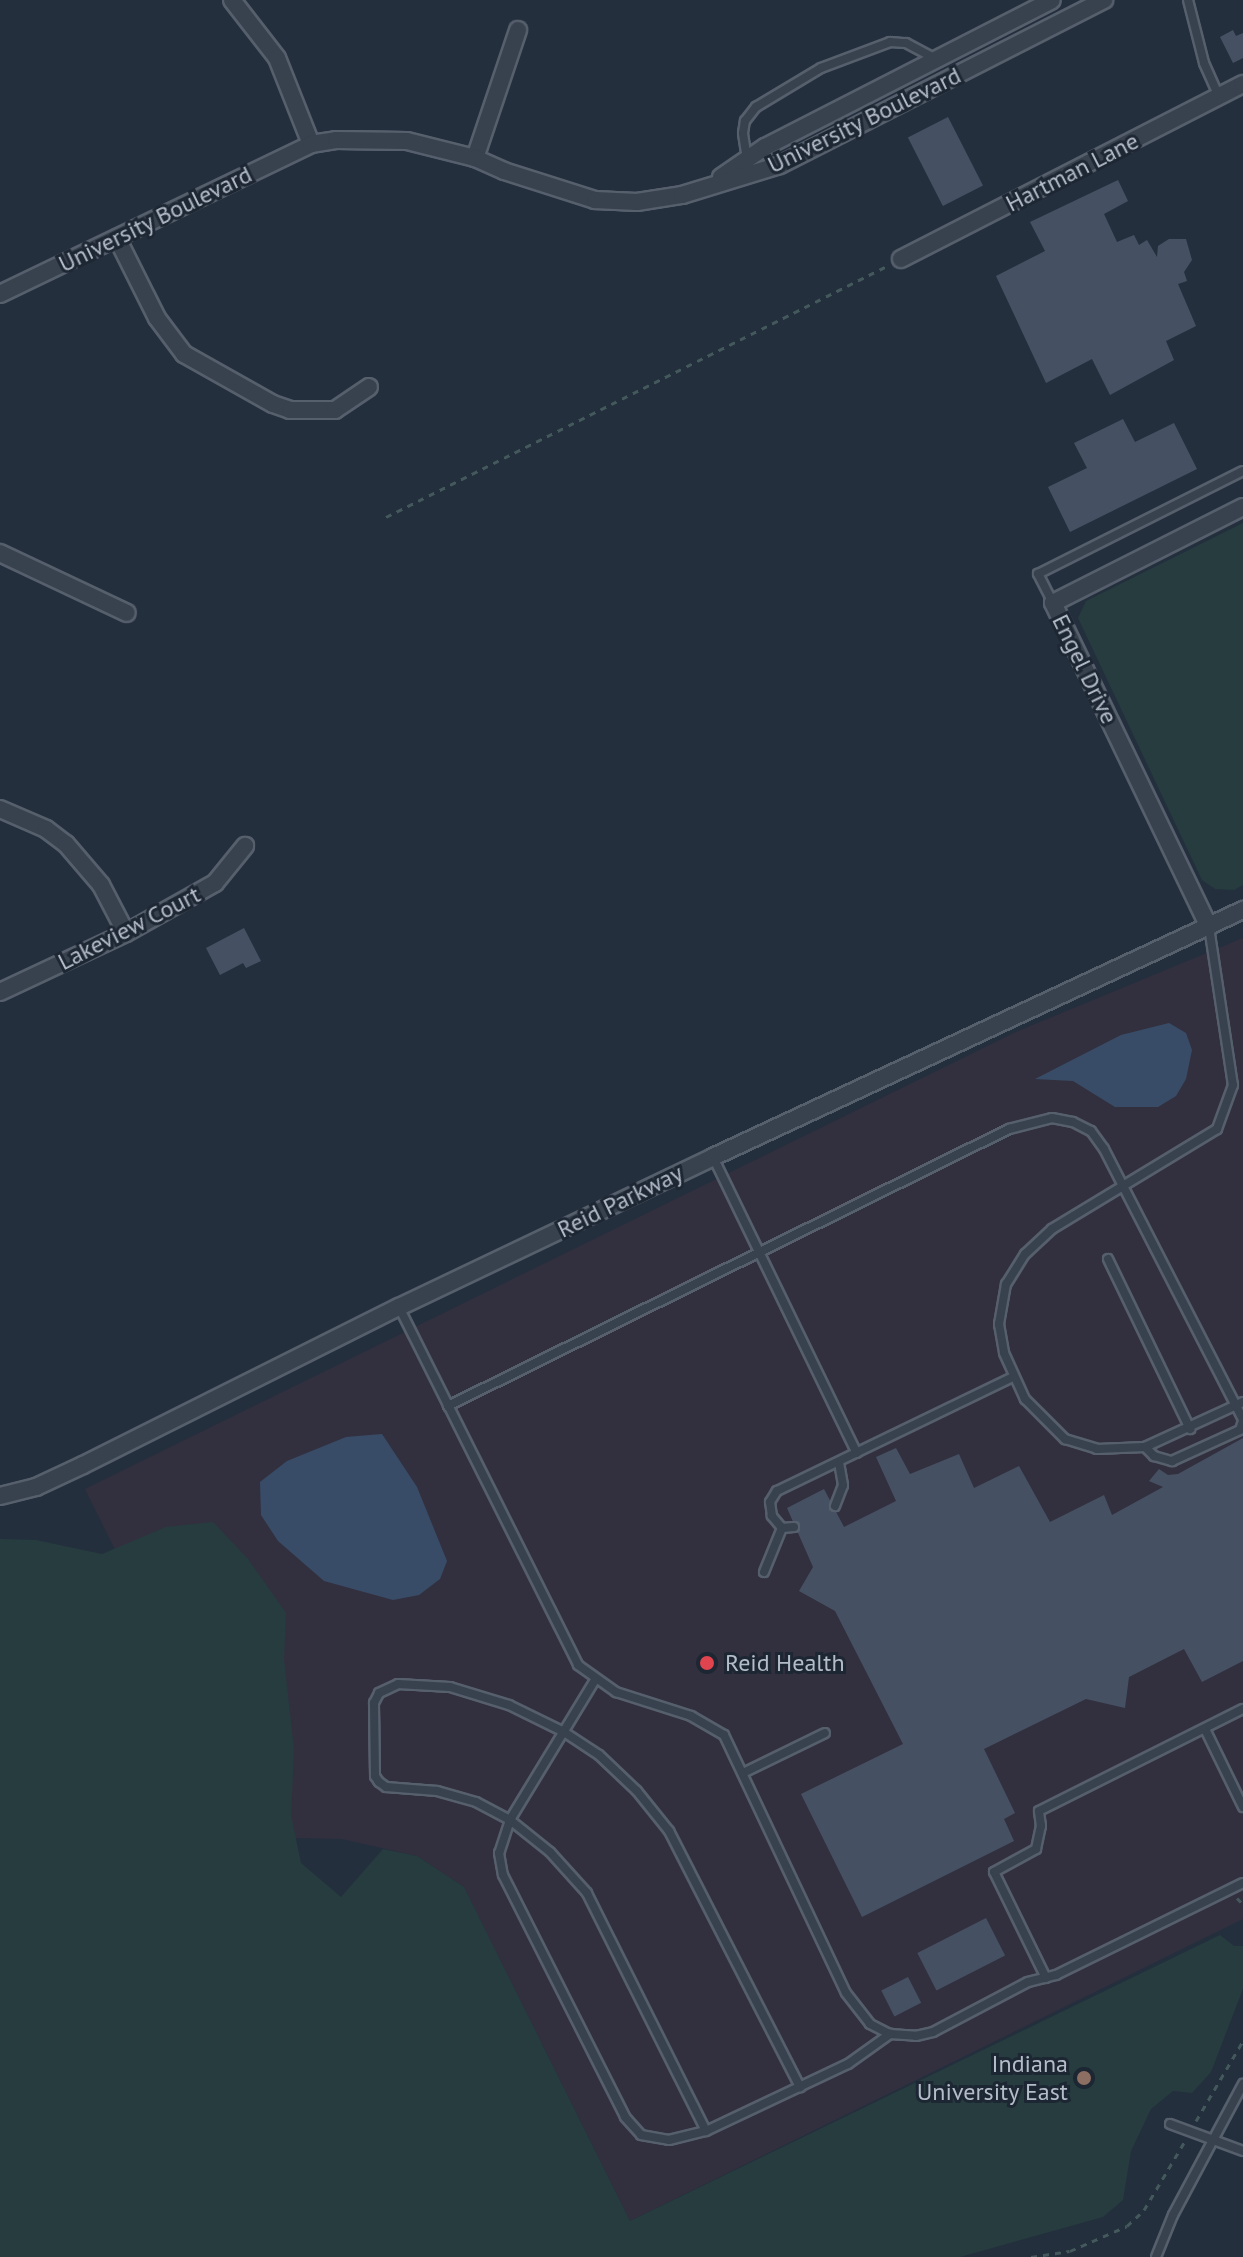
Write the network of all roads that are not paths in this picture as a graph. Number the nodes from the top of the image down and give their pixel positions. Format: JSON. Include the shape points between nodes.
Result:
{"nodes":[{"id":1,"x":232,"y":0,"type":"edge"},
{"id":2,"x":1052,"y":0,"type":"edge"},
{"id":3,"x":1104,"y":0,"type":"edge"},
{"id":4,"x":1191,"y":1,"type":"edge"},
{"id":5,"x":518,"y":30,"type":"dead end"},
{"id":6,"x":936,"y":59,"type":"junction"},
{"id":7,"x":1243,"y":84,"type":"edge"},
{"id":8,"x":1219,"y":96,"type":"junction"},
{"id":9,"x":311,"y":144,"type":"junction"},
{"id":10,"x":475,"y":158,"type":"junction"},
{"id":11,"x":747,"y":159,"type":"junction"},
{"id":12,"x":706,"y":187,"type":"junction"},
{"id":13,"x":117,"y":238,"type":"junction"},
{"id":14,"x":901,"y":259,"type":"road end"},
{"id":15,"x":0,"y":294,"type":"edge"},
{"id":16,"x":369,"y":387,"type":"dead end"},
{"id":17,"x":1243,"y":471,"type":"edge"},
{"id":18,"x":1243,"y":507,"type":"edge"},
{"id":19,"x":0,"y":553,"type":"edge"},
{"id":20,"x":1053,"y":603,"type":"junction"},
{"id":21,"x":127,"y":613,"type":"dead end"},
{"id":22,"x":0,"y":809,"type":"edge"},
{"id":23,"x":245,"y":846,"type":"dead end"},
{"id":24,"x":1243,"y":910,"type":"edge"},
{"id":25,"x":1209,"y":927,"type":"junction"},
{"id":26,"x":126,"y":933,"type":"junction"},
{"id":27,"x":0,"y":992,"type":"edge"},
{"id":28,"x":1233,"y":1085,"type":"junction"},
{"id":29,"x":1243,"y":1090,"type":"edge"},
{"id":30,"x":713,"y":1157,"type":"junction"},
{"id":31,"x":1125,"y":1185,"type":"junction"},
{"id":32,"x":759,"y":1252,"type":"junction"},
{"id":33,"x":1108,"y":1259,"type":"dead end"},
{"id":34,"x":399,"y":1307,"type":"junction"},
{"id":35,"x":1013,"y":1377,"type":"junction"},
{"id":36,"x":1239,"y":1404,"type":"edge"},
{"id":37,"x":448,"y":1406,"type":"junction"},
{"id":38,"x":1243,"y":1420,"type":"edge"},
{"id":39,"x":1190,"y":1429,"type":"junction"},
{"id":40,"x":1145,"y":1447,"type":"junction"},
{"id":41,"x":857,"y":1453,"type":"junction"},
{"id":42,"x":839,"y":1462,"type":"junction"},
{"id":43,"x":0,"y":1496,"type":"edge"},
{"id":44,"x":835,"y":1506,"type":"dead end"},
{"id":45,"x":794,"y":1527,"type":"dead end"},
{"id":46,"x":782,"y":1528,"type":"junction"},
{"id":47,"x":764,"y":1572,"type":"dead end"},
{"id":48,"x":595,"y":1680,"type":"junction"},
{"id":49,"x":1243,"y":1709,"type":"edge"},
{"id":50,"x":1205,"y":1729,"type":"junction"},
{"id":51,"x":564,"y":1732,"type":"junction"},
{"id":52,"x":825,"y":1733,"type":"dead end"},
{"id":53,"x":743,"y":1773,"type":"junction"},
{"id":54,"x":1243,"y":1807,"type":"edge"},
{"id":55,"x":510,"y":1820,"type":"junction"},
{"id":56,"x":1243,"y":1883,"type":"edge"},
{"id":57,"x":1046,"y":1978,"type":"junction"},
{"id":58,"x":890,"y":2034,"type":"junction"},
{"id":59,"x":1243,"y":2084,"type":"edge"},
{"id":60,"x":800,"y":2087,"type":"junction"},
{"id":61,"x":1170,"y":2124,"type":"dead end"},
{"id":62,"x":706,"y":2131,"type":"junction"},
{"id":63,"x":1214,"y":2138,"type":"junction"},
{"id":64,"x":1243,"y":2151,"type":"edge"},
{"id":65,"x":1156,"y":2257,"type":"edge"}],
"edges":[{"from":1,"to":9,"type":"street","via":[[277,58]]},
{"from":2,"to":6,"type":"street"},
{"from":3,"to":12,"type":"street","name":"University Boulevard","via":[[780,165]]},
{"from":4,"to":8,"type":"lane","via":[[1204,63]]},
{"from":5,"to":10,"type":"street"},
{"from":6,"to":11,"type":"street"},
{"from":6,"to":11,"type":"lane","via":[[906,43],[890,42],[821,68],[756,107],[745,121]]},
{"from":7,"to":8,"type":"street","name":"Hartman Lane"},
{"from":8,"to":14,"type":"street","name":"Hartman Lane"},
{"from":9,"to":10,"type":"street","name":"University Boulevard","via":[[407,141]]},
{"from":9,"to":13,"type":"street","name":"University Boulevard"},
{"from":10,"to":12,"type":"street","name":"University Boulevard","via":[[611,202],[652,200]]},
{"from":11,"to":12,"type":"street"},
{"from":13,"to":15,"type":"street","name":"University Boulevard"},
{"from":13,"to":16,"type":"street","via":[[157,318],[184,354],[290,410],[335,410]]},
{"from":17,"to":20,"type":"lane","via":[[1038,574]]},
{"from":18,"to":20,"type":"street","name":"Engel Drive"},
{"from":19,"to":21,"type":"street"},
{"from":20,"to":25,"type":"street","name":"Engel Drive"},
{"from":22,"to":26,"type":"street","via":[[66,844],[101,885]]},
{"from":23,"to":26,"type":"street","name":"Lakeview Court","via":[[215,883]]},
{"from":24,"to":25,"type":"street","name":"Reid Parkway"},
{"from":25,"to":28,"type":"lane"},
{"from":25,"to":30,"type":"street","name":"Reid Parkway"},
{"from":26,"to":27,"type":"street","name":"Lakeview Court"},
{"from":28,"to":29,"type":"lane"},
{"from":28,"to":31,"type":"lane","via":[[1217,1129]]},
{"from":30,"to":32,"type":"lane"},
{"from":30,"to":34,"type":"street","name":"Reid Parkway"},
{"from":31,"to":32,"type":"lane","via":[[1091,1131],[1052,1118],[1030,1121]]},
{"from":31,"to":35,"type":"lane","via":[[1052,1229],[1025,1254],[1006,1284],[999,1324]]},
{"from":31,"to":36,"type":"lane"},
{"from":32,"to":37,"type":"lane"},
{"from":32,"to":41,"type":"lane"},
{"from":33,"to":39,"type":"lane"},
{"from":34,"to":37,"type":"lane"},
{"from":34,"to":43,"type":"street","name":"Reid Parkway","via":[[83,1465],[36,1487]]},
{"from":35,"to":40,"type":"lane","via":[[1038,1416],[1065,1439],[1097,1449]]},
{"from":35,"to":41,"type":"lane"},
{"from":36,"to":38,"type":"lane"},
{"from":36,"to":39,"type":"lane"},
{"from":37,"to":48,"type":"lane","via":[[565,1645]]},
{"from":38,"to":40,"type":"lane","via":[[1240,1430],[1172,1461]]},
{"from":39,"to":40,"type":"lane"},
{"from":41,"to":42,"type":"lane"},
{"from":42,"to":44,"type":"lane","via":[[843,1485]]},
{"from":42,"to":46,"type":"lane","via":[[777,1491],[770,1502],[772,1516]]},
{"from":45,"to":46,"type":"lane"},
{"from":46,"to":47,"type":"lane"},
{"from":48,"to":51,"type":"lane"},
{"from":48,"to":53,"type":"lane","via":[[709,1724],[724,1735]]},
{"from":49,"to":50,"type":"lane"},
{"from":50,"to":54,"type":"lane"},
{"from":50,"to":57,"type":"lane","via":[[1039,1811],[1036,1849],[994,1872]]},
{"from":51,"to":55,"type":"lane"},
{"from":51,"to":55,"type":"lane","via":[[509,1705],[450,1687],[398,1684],[379,1693],[374,1703],[379,1782],[476,1802]]},
{"from":51,"to":60,"type":"lane","via":[[618,1773],[669,1831]]},
{"from":52,"to":53,"type":"lane"},
{"from":53,"to":58,"type":"lane","via":[[846,1993],[870,2024]]},
{"from":55,"to":62,"type":"lane","via":[[550,1852],[587,1893]]},
{"from":55,"to":62,"type":"lane","via":[[499,1853],[503,1875],[625,2117],[641,2135],[669,2140]]},
{"from":56,"to":57,"type":"lane"},
{"from":57,"to":58,"type":"lane","via":[[1028,1982],[933,2032]]},
{"from":58,"to":60,"type":"lane","via":[[848,2064]]},
{"from":59,"to":63,"type":"lane"},
{"from":60,"to":62,"type":"lane"},
{"from":61,"to":63,"type":"lane"},
{"from":63,"to":64,"type":"lane"},
{"from":63,"to":65,"type":"lane"}]}
